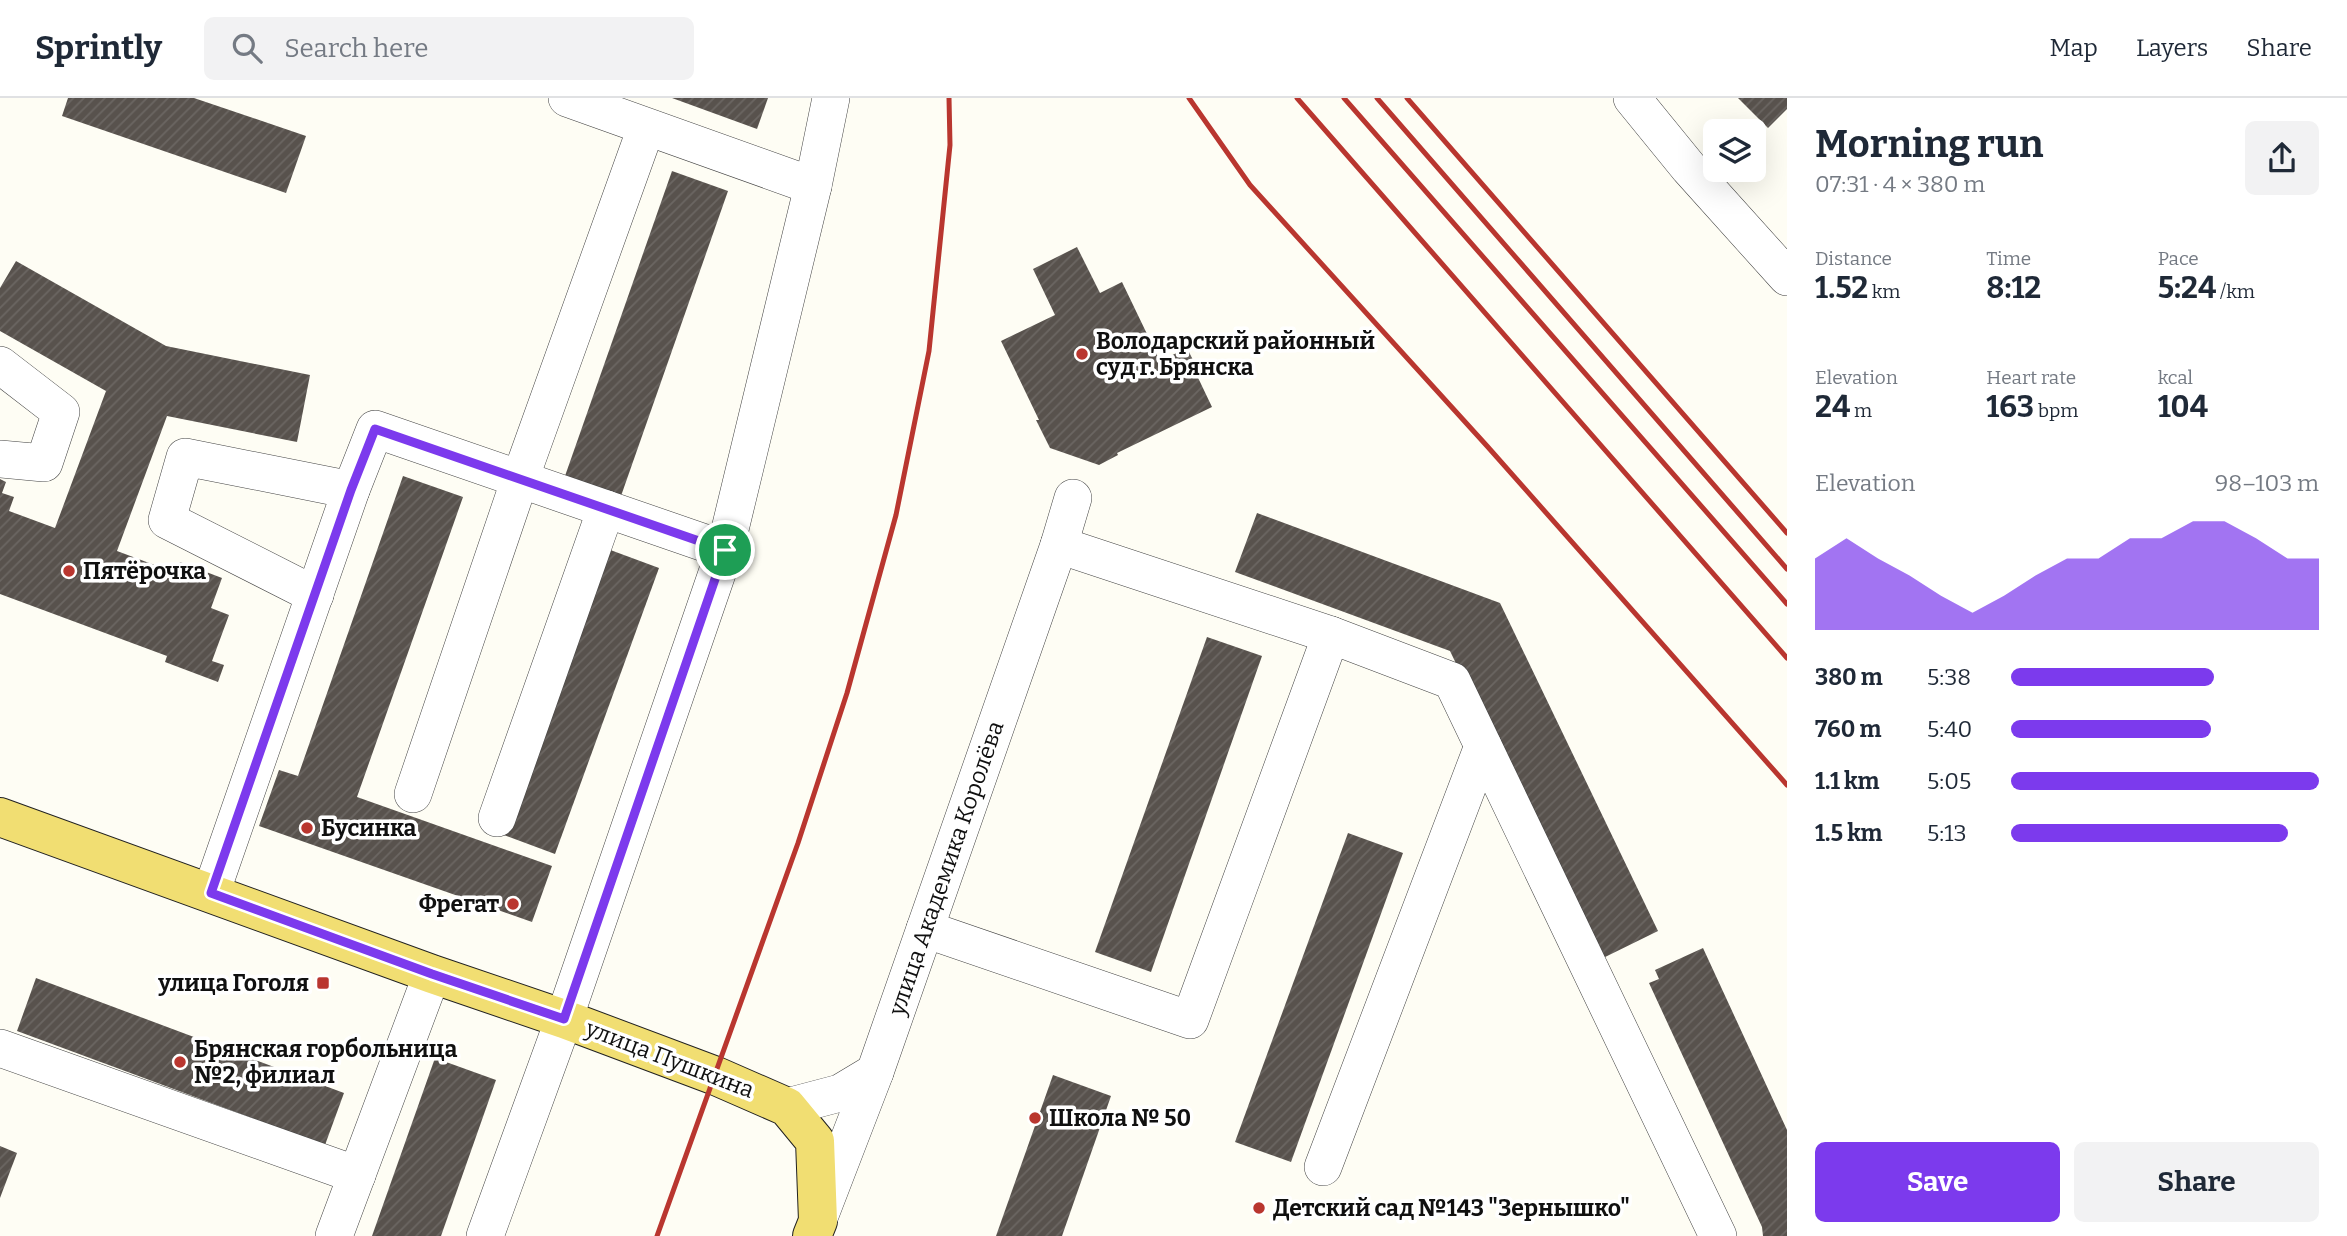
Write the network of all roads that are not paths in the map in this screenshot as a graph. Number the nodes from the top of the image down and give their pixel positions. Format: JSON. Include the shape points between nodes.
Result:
{"nodes":[{"id":1,"x":567,"y":98,"type":"edge"},
{"id":2,"x":831,"y":98,"type":"edge"},
{"id":3,"x":1632,"y":98,"type":"edge"},
{"id":4,"x":646,"y":128,"type":"junction"},
{"id":5,"x":813,"y":186,"type":"junction"},
{"id":6,"x":1787,"y":277,"type":"edge"},
{"id":7,"x":0,"y":365,"type":"edge"},
{"id":8,"x":0,"y":459,"type":"edge"},
{"id":9,"x":520,"y":479,"type":"junction"},
{"id":10,"x":351,"y":490,"type":"junction"},
{"id":11,"x":1073,"y":498,"type":"dead end"},
{"id":12,"x":606,"y":509,"type":"junction"},
{"id":13,"x":1059,"y":545,"type":"junction"},
{"id":14,"x":725,"y":550,"type":"junction"},
{"id":15,"x":315,"y":595,"type":"junction"},
{"id":16,"x":1331,"y":635,"type":"junction"},
{"id":17,"x":1483,"y":746,"type":"junction"},
{"id":18,"x":413,"y":794,"type":"dead end"},
{"id":19,"x":0,"y":817,"type":"edge"},
{"id":20,"x":497,"y":818,"type":"dead end"},
{"id":21,"x":211,"y":893,"type":"junction"},
{"id":22,"x":925,"y":929,"type":"junction"},
{"id":23,"x":432,"y":974,"type":"junction"},
{"id":24,"x":564,"y":1019,"type":"junction"},
{"id":25,"x":0,"y":1048,"type":"edge"},
{"id":26,"x":875,"y":1072,"type":"junction"},
{"id":27,"x":787,"y":1107,"type":"junction"},
{"id":28,"x":1323,"y":1167,"type":"dead end"},
{"id":29,"x":357,"y":1175,"type":"junction"},
{"id":30,"x":815,"y":1228,"type":"edge"},
{"id":31,"x":334,"y":1236,"type":"edge"},
{"id":32,"x":485,"y":1236,"type":"edge"},
{"id":33,"x":1718,"y":1236,"type":"edge"}],
"edges":[{"from":1,"to":4,"type":"street"},
{"from":2,"to":5,"type":"street"},
{"from":3,"to":6,"type":"street"},
{"from":4,"to":5,"type":"street"},
{"from":4,"to":9,"type":"street"},
{"from":5,"to":14,"type":"street"},
{"from":7,"to":8,"type":"street","via":[[61,412],[44,463]]},
{"from":9,"to":10,"type":"street","via":[[375,429]]},
{"from":9,"to":12,"type":"street"},
{"from":9,"to":18,"type":"street"},
{"from":10,"to":15,"type":"street"},
{"from":10,"to":15,"type":"street","via":[[185,457],[167,520]]},
{"from":11,"to":13,"type":"street","name":"улица Академика Королёва"},
{"from":12,"to":14,"type":"street"},
{"from":12,"to":20,"type":"street"},
{"from":13,"to":16,"type":"street"},
{"from":13,"to":22,"type":"street","name":"улица Академика Королёва"},
{"from":14,"to":24,"type":"street"},
{"from":15,"to":21,"type":"street"},
{"from":16,"to":17,"type":"street","via":[[1452,681]]},
{"from":16,"to":22,"type":"street","via":[[1190,1020]]},
{"from":17,"to":28,"type":"street"},
{"from":17,"to":33,"type":"street"},
{"from":19,"to":21,"type":"main road","name":"улица Пушкина"},
{"from":21,"to":23,"type":"main road","name":"улица Пушкина"},
{"from":22,"to":26,"type":"street","name":"улица Академика Королёва"},
{"from":23,"to":24,"type":"main road","name":"улица Пушкина"},
{"from":23,"to":29,"type":"street"},
{"from":24,"to":27,"type":"main road","name":"улица Пушкина"},
{"from":24,"to":32,"type":"street"},
{"from":25,"to":29,"type":"street"},
{"from":26,"to":27,"type":"street","via":[[840,1093]]},
{"from":26,"to":30,"type":"street","name":"улица Академика Королёва"},
{"from":27,"to":30,"type":"main road","name":"улица Пушкина","via":[[815,1141]]},
{"from":29,"to":31,"type":"street"}]}
